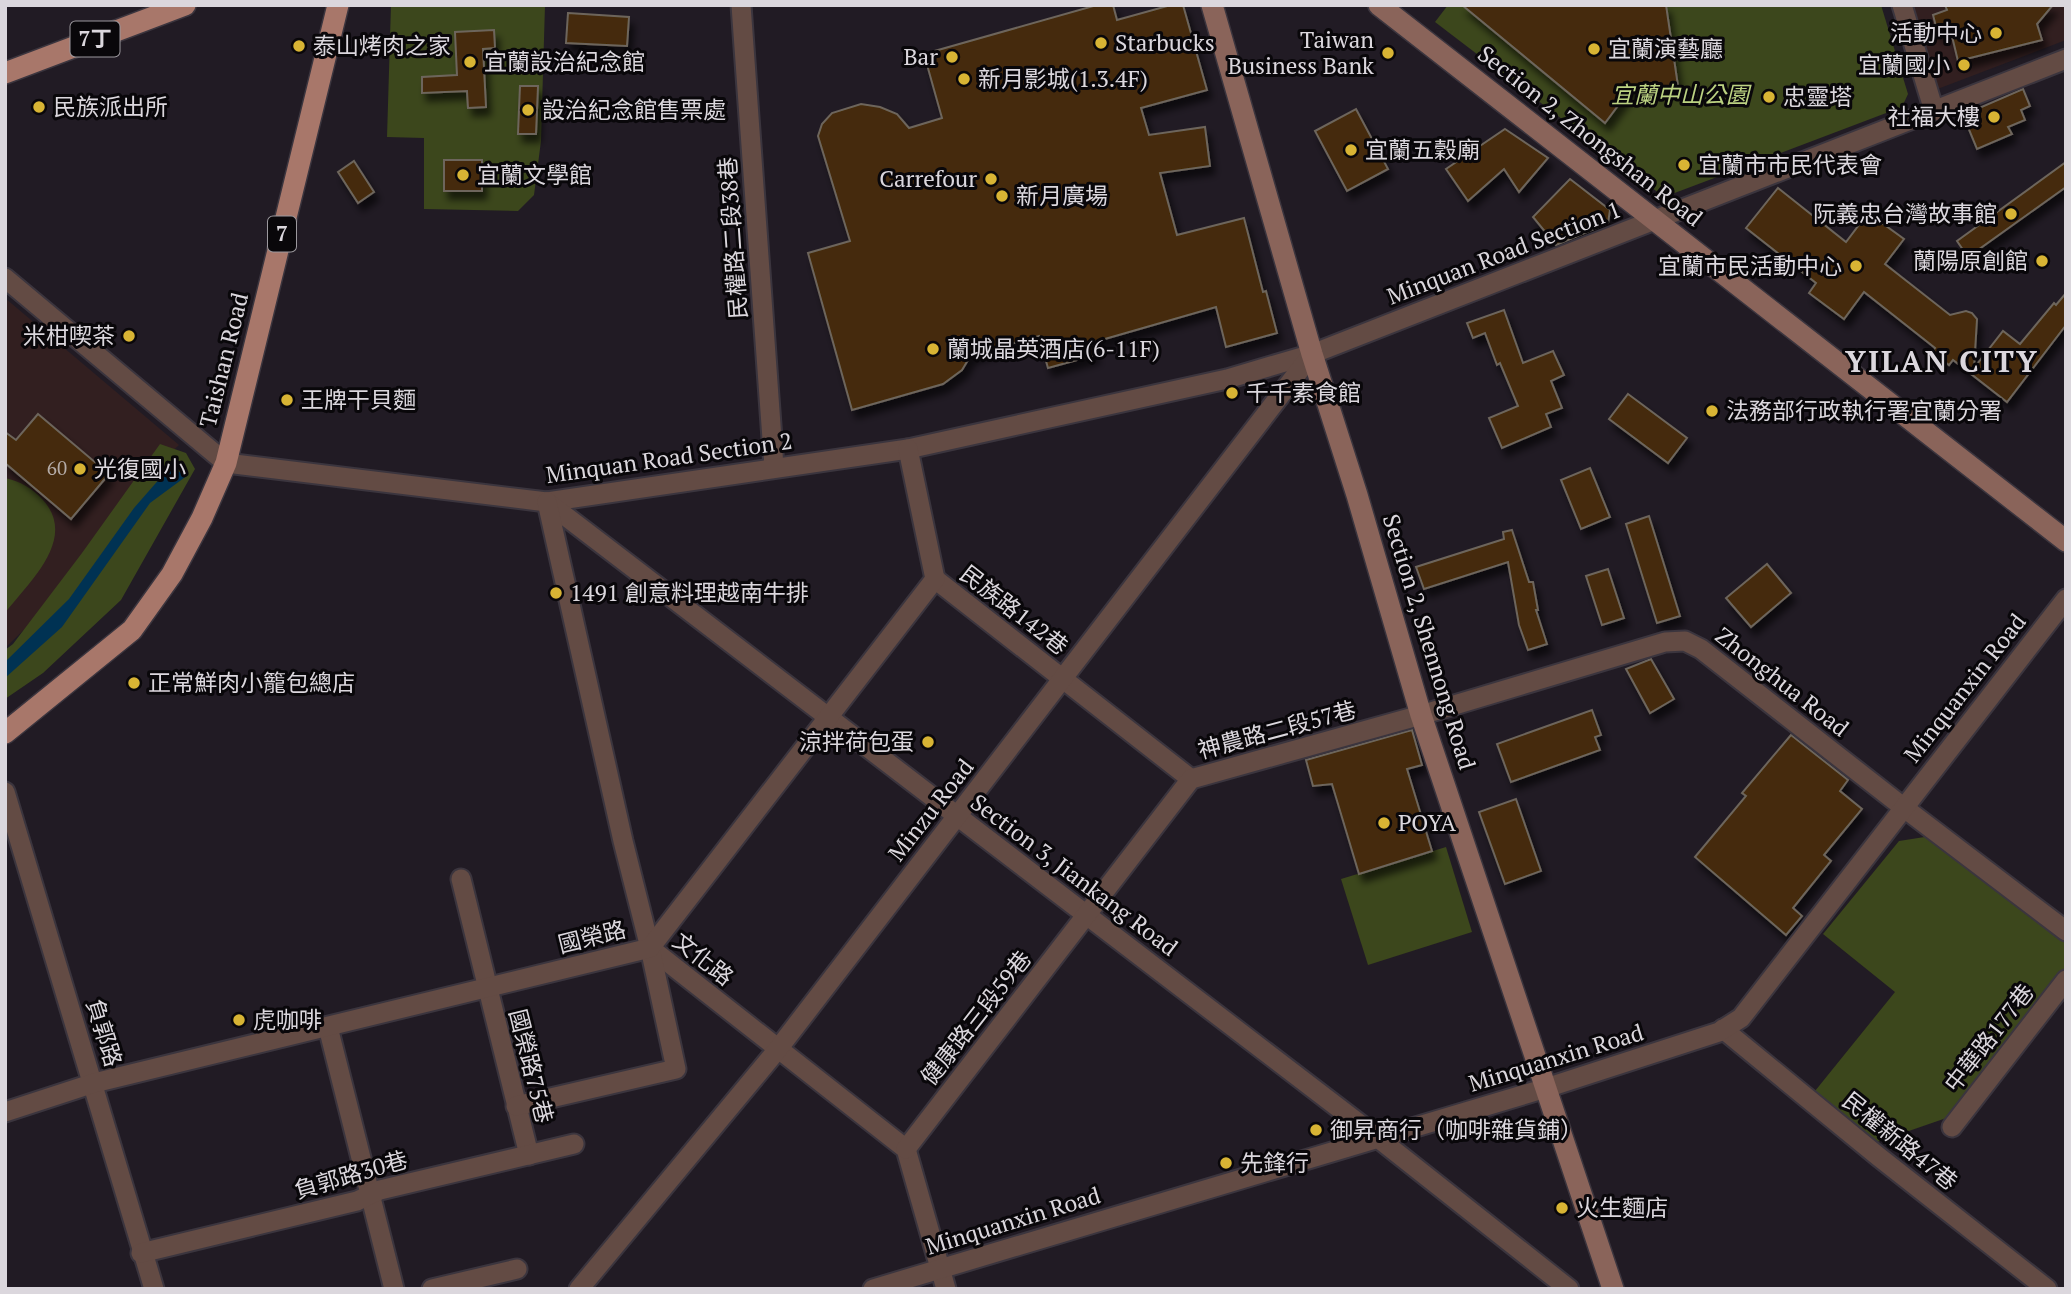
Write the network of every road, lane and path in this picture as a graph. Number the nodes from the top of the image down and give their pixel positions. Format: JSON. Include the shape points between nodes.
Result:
{"nodes":[{"id":1,"x":185,"y":5,"type":"edge"},
{"id":2,"x":338,"y":5,"type":"edge"},
{"id":3,"x":741,"y":5,"type":"edge"},
{"id":4,"x":1212,"y":5,"type":"edge"},
{"id":5,"x":1380,"y":5,"type":"edge"},
{"id":6,"x":1902,"y":5,"type":"edge"},
{"id":7,"x":2066,"y":60,"type":"edge"},
{"id":8,"x":5,"y":73,"type":"edge"},
{"id":9,"x":1934,"y":111,"type":"junction"},
{"id":10,"x":1654,"y":220,"type":"junction"},
{"id":11,"x":5,"y":278,"type":"edge"},
{"id":12,"x":1312,"y":354,"type":"junction"},
{"id":13,"x":908,"y":449,"type":"junction"},
{"id":14,"x":226,"y":463,"type":"junction"},
{"id":15,"x":774,"y":467,"type":"junction"},
{"id":16,"x":547,"y":502,"type":"junction"},
{"id":17,"x":2066,"y":541,"type":"edge"},
{"id":18,"x":935,"y":579,"type":"junction"},
{"id":19,"x":2066,"y":599,"type":"edge"},
{"id":20,"x":1062,"y":679,"type":"junction"},
{"id":21,"x":1421,"y":715,"type":"junction"},
{"id":22,"x":827,"y":717,"type":"junction"},
{"id":23,"x":5,"y":733,"type":"edge"},
{"id":24,"x":1191,"y":779,"type":"junction"},
{"id":25,"x":5,"y":792,"type":"edge"},
{"id":26,"x":1903,"y":807,"type":"junction"},
{"id":27,"x":957,"y":817,"type":"junction"},
{"id":28,"x":461,"y":879,"type":"dead end"},
{"id":29,"x":1086,"y":916,"type":"junction"},
{"id":30,"x":2066,"y":931,"type":"edge"},
{"id":31,"x":650,"y":948,"type":"junction"},
{"id":32,"x":2066,"y":980,"type":"edge"},
{"id":33,"x":487,"y":988,"type":"junction"},
{"id":34,"x":328,"y":1027,"type":"junction"},
{"id":35,"x":1723,"y":1029,"type":"junction"},
{"id":36,"x":778,"y":1049,"type":"junction"},
{"id":37,"x":94,"y":1083,"type":"junction"},
{"id":38,"x":1546,"y":1088,"type":"junction"},
{"id":39,"x":516,"y":1106,"type":"junction"},
{"id":40,"x":5,"y":1112,"type":"edge"},
{"id":41,"x":1952,"y":1127,"type":"dead end"},
{"id":42,"x":1378,"y":1138,"type":"junction"},
{"id":43,"x":574,"y":1144,"type":"dead end"},
{"id":44,"x":906,"y":1149,"type":"junction"},
{"id":45,"x":529,"y":1155,"type":"junction"},
{"id":46,"x":369,"y":1195,"type":"junction"},
{"id":47,"x":141,"y":1253,"type":"junction"},
{"id":48,"x":517,"y":1269,"type":"dead end"},
{"id":49,"x":940,"y":1269,"type":"junction"},
{"id":50,"x":154,"y":1289,"type":"edge"},
{"id":51,"x":394,"y":1289,"type":"edge"},
{"id":52,"x":432,"y":1289,"type":"edge"},
{"id":53,"x":579,"y":1289,"type":"edge"},
{"id":54,"x":873,"y":1289,"type":"edge"},
{"id":55,"x":946,"y":1289,"type":"edge"},
{"id":56,"x":1569,"y":1289,"type":"edge"},
{"id":57,"x":1613,"y":1289,"type":"edge"},
{"id":58,"x":2047,"y":1289,"type":"edge"}],
"edges":[{"from":1,"to":8,"type":"main road","number":"7丁"},
{"from":2,"to":14,"type":"main road","name":"Taishan Road","number":"7"},
{"from":3,"to":15,"type":"street","name":"民權路二段38巷"},
{"from":4,"to":12,"type":"street","name":"Section 2, Shennong Road"},
{"from":5,"to":10,"type":"street","name":"Section 2, Zhongshan Road"},
{"from":6,"to":9,"type":"street"},
{"from":7,"to":9,"type":"street","name":"Minquan Road Section 1"},
{"from":9,"to":10,"type":"street","name":"Minquan Road Section 1"},
{"from":10,"to":12,"type":"street","name":"Minquan Road Section 1"},
{"from":10,"to":17,"type":"street","name":"Section 2, Zhongshan Road"},
{"from":11,"to":14,"type":"street"},
{"from":12,"to":13,"type":"street","name":"Minquan Road Section 2","via":[[1227,379]]},
{"from":12,"to":20,"type":"street","name":"Minzu Road"},
{"from":12,"to":21,"type":"street","name":"Section 2, Shennong Road"},
{"from":13,"to":15,"type":"street","name":"Minquan Road Section 2"},
{"from":13,"to":18,"type":"street"},
{"from":14,"to":16,"type":"street","name":"Minquan Road Section 2"},
{"from":14,"to":23,"type":"main road","name":"Taishan Road","number":"7","via":[[172,573],[132,630]]},
{"from":15,"to":16,"type":"street","name":"Minquan Road Section 2"},
{"from":16,"to":22,"type":"street","name":"Section 3, Jiankang Road"},
{"from":16,"to":31,"type":"street","name":"文化路"},
{"from":18,"to":20,"type":"street","name":"民族路142巷"},
{"from":18,"to":22,"type":"street","name":"國榮路"},
{"from":19,"to":26,"type":"street","name":"Minquanxin Road"},
{"from":20,"to":24,"type":"street","name":"民族路142巷"},
{"from":20,"to":27,"type":"street","name":"Minzu Road"},
{"from":21,"to":24,"type":"street","name":"神農路二段57巷"},
{"from":21,"to":26,"type":"street","name":"Zhonghua Road","via":[[1665,642],[1685,641]]},
{"from":21,"to":38,"type":"street","name":"Section 2, Shennong Road"},
{"from":22,"to":27,"type":"street","name":"Section 3, Jiankang Road"},
{"from":22,"to":31,"type":"street","name":"國榮路"},
{"from":24,"to":29,"type":"street","name":"神農路二段57巷"},
{"from":25,"to":37,"type":"street","name":"負郭路"},
{"from":26,"to":30,"type":"street","name":"Zhonghua Road"},
{"from":26,"to":35,"type":"street","name":"Minquanxin Road","via":[[1741,1018]]},
{"from":27,"to":29,"type":"street","name":"Section 3, Jiankang Road"},
{"from":27,"to":36,"type":"street","name":"Minzu Road"},
{"from":28,"to":33,"type":"street","name":"國榮路75巷"},
{"from":29,"to":42,"type":"street","name":"Section 3, Jiankang Road"},
{"from":29,"to":44,"type":"street","name":"健康路三段59巷"},
{"from":31,"to":33,"type":"street","name":"國榮路"},
{"from":31,"to":36,"type":"street","name":"文化路"},
{"from":31,"to":39,"type":"street","via":[[676,1069]]},
{"from":32,"to":41,"type":"street","name":"中華路177巷"},
{"from":33,"to":34,"type":"street","name":"國榮路"},
{"from":33,"to":39,"type":"street","name":"國榮路75巷"},
{"from":34,"to":37,"type":"street","name":"國榮路"},
{"from":34,"to":46,"type":"street"},
{"from":35,"to":38,"type":"street","name":"Minquanxin Road"},
{"from":35,"to":58,"type":"street","name":"民權新路47巷"},
{"from":36,"to":44,"type":"street","name":"文化路"},
{"from":36,"to":53,"type":"street","name":"Minzu Road"},
{"from":37,"to":40,"type":"street","name":"國榮路"},
{"from":37,"to":47,"type":"street","name":"負郭路"},
{"from":38,"to":42,"type":"street","name":"Minquanxin Road"},
{"from":38,"to":57,"type":"street","name":"Section 2, Shennong Road"},
{"from":39,"to":45,"type":"street","name":"國榮路75巷"},
{"from":42,"to":49,"type":"street","name":"Minquanxin Road"},
{"from":42,"to":56,"type":"street","name":"Section 3, Jiankang Road"},
{"from":43,"to":45,"type":"street","name":"負郭路30巷"},
{"from":44,"to":49,"type":"street"},
{"from":45,"to":46,"type":"street","name":"負郭路30巷"},
{"from":46,"to":47,"type":"street","name":"負郭路30巷"},
{"from":46,"to":51,"type":"street"},
{"from":47,"to":50,"type":"street","name":"負郭路"},
{"from":48,"to":52,"type":"street"},
{"from":49,"to":54,"type":"street","name":"Minquanxin Road"},
{"from":49,"to":55,"type":"street"}]}
